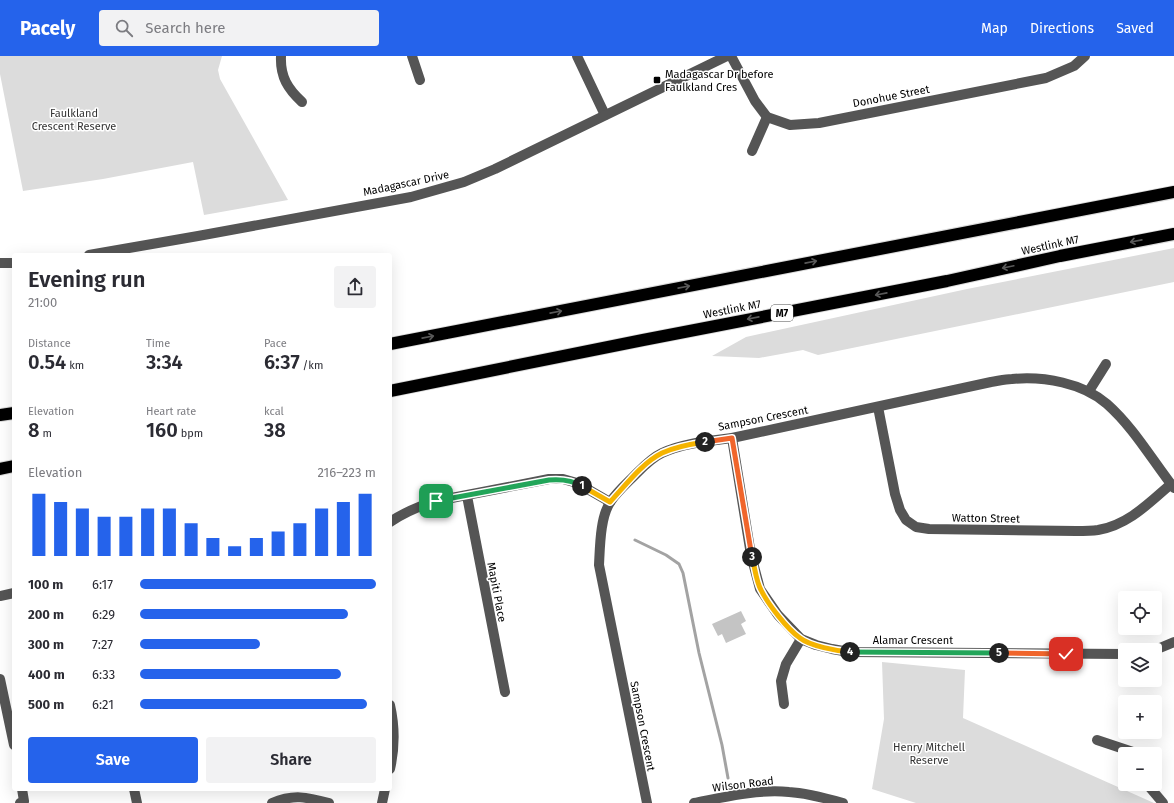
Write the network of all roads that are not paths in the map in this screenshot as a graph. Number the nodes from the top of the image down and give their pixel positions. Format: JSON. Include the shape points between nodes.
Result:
{"nodes":[{"id":1,"x":281,"y":56,"type":"edge"},
{"id":2,"x":412,"y":56,"type":"edge"},
{"id":3,"x":577,"y":56,"type":"edge"},
{"id":4,"x":727,"y":56,"type":"edge"},
{"id":5,"x":731,"y":56,"type":"edge"},
{"id":6,"x":1085,"y":56,"type":"edge"},
{"id":7,"x":420,"y":80,"type":"dead end"},
{"id":8,"x":302,"y":102,"type":"dead end"},
{"id":9,"x":605,"y":115,"type":"junction"},
{"id":10,"x":767,"y":117,"type":"junction"},
{"id":11,"x":752,"y":151,"type":"dead end"},
{"id":12,"x":1174,"y":192,"type":"edge"},
{"id":13,"x":1174,"y":234,"type":"edge"},
{"id":14,"x":100,"y":253,"type":"edge"},
{"id":15,"x":0,"y":263,"type":"edge"},
{"id":16,"x":12,"y":264,"type":"edge"},
{"id":17,"x":392,"y":344,"type":"edge"},
{"id":18,"x":1106,"y":364,"type":"dead end"},
{"id":19,"x":392,"y":391,"type":"edge"},
{"id":20,"x":1088,"y":391,"type":"junction"},
{"id":21,"x":878,"y":407,"type":"junction"},
{"id":22,"x":12,"y":413,"type":"edge"},
{"id":23,"x":0,"y":415,"type":"edge"},
{"id":24,"x":732,"y":438,"type":"junction"},
{"id":25,"x":12,"y":463,"type":"edge"},
{"id":26,"x":0,"y":465,"type":"edge"},
{"id":27,"x":12,"y":466,"type":"edge"},
{"id":28,"x":0,"y":469,"type":"edge"},
{"id":29,"x":1172,"y":486,"type":"edge"},
{"id":30,"x":467,"y":496,"type":"junction"},
{"id":31,"x":610,"y":502,"type":"junction"},
{"id":32,"x":392,"y":521,"type":"edge"},
{"id":33,"x":12,"y":593,"type":"edge"},
{"id":34,"x":0,"y":596,"type":"edge"},
{"id":35,"x":800,"y":639,"type":"junction"},
{"id":36,"x":1174,"y":642,"type":"edge"},
{"id":37,"x":1162,"y":647,"type":"edge"},
{"id":38,"x":1118,"y":654,"type":"edge"},
{"id":39,"x":0,"y":679,"type":"edge"},
{"id":40,"x":505,"y":692,"type":"dead end"},
{"id":41,"x":784,"y":704,"type":"dead end"},
{"id":42,"x":392,"y":713,"type":"edge"},
{"id":43,"x":12,"y":735,"type":"edge"},
{"id":44,"x":1097,"y":740,"type":"dead end"},
{"id":45,"x":1118,"y":747,"type":"edge"},
{"id":46,"x":392,"y":759,"type":"edge"},
{"id":47,"x":22,"y":791,"type":"edge"},
{"id":48,"x":134,"y":791,"type":"edge"},
{"id":49,"x":385,"y":791,"type":"edge"},
{"id":50,"x":1153,"y":791,"type":"edge"},
{"id":51,"x":22,"y":802,"type":"edge"},
{"id":52,"x":137,"y":803,"type":"edge"},
{"id":53,"x":272,"y":803,"type":"edge"},
{"id":54,"x":329,"y":803,"type":"edge"},
{"id":55,"x":382,"y":803,"type":"edge"},
{"id":56,"x":647,"y":803,"type":"edge"},
{"id":57,"x":694,"y":803,"type":"edge"},
{"id":58,"x":843,"y":803,"type":"edge"},
{"id":59,"x":1163,"y":803,"type":"edge"}],
"edges":[{"from":1,"to":8,"type":"street","via":[[282,73],[286,83]]},
{"from":2,"to":7,"type":"street"},
{"from":3,"to":9,"type":"street"},
{"from":4,"to":9,"type":"street","name":"Madagascar Drive"},
{"from":5,"to":10,"type":"street","via":[[755,101]]},
{"from":6,"to":10,"type":"street","name":"Donohue Street","via":[[1074,66],[1046,78],[819,123],[790,125]]},
{"from":9,"to":14,"type":"street","name":"Madagascar Drive","via":[[495,170],[445,188],[411,197]]},
{"from":10,"to":11,"type":"street"},
{"from":17,"to":12,"type":"highway","one_way":true},
{"from":13,"to":19,"type":"highway","name":"Westlink M7","number":"M7","one_way":true},
{"from":15,"to":16,"type":"street"},
{"from":18,"to":20,"type":"street"},
{"from":20,"to":21,"type":"street","name":"Sampson Crescent","via":[[1065,383],[1013,378]]},
{"from":20,"to":29,"type":"street","name":"Sampson Crescent","via":[[1107,404],[1125,423]]},
{"from":21,"to":24,"type":"street","name":"Sampson Crescent"},
{"from":21,"to":29,"type":"street","name":"Watton Street","via":[[900,510],[906,520],[916,527],[1098,530],[1128,519]]},
{"from":22,"to":23,"type":"highway"},
{"from":24,"to":31,"type":"street","name":"Sampson Crescent","via":[[694,444],[662,453],[646,464]]},
{"from":24,"to":35,"type":"street","name":"Alamar Crescent","via":[[751,555],[760,589],[778,615]]},
{"from":25,"to":26,"type":"highway"},
{"from":27,"to":28,"type":"highway"},
{"from":30,"to":31,"type":"street","via":[[563,479],[577,483]]},
{"from":30,"to":32,"type":"street","via":[[420,506]]},
{"from":30,"to":40,"type":"street","name":"Mapiti Place"},
{"from":31,"to":56,"type":"street","name":"Sampson Crescent","via":[[602,528],[599,565]]},
{"from":33,"to":34,"type":"street"},
{"from":35,"to":38,"type":"street","name":"Alamar Crescent","via":[[826,648],[849,652]]},
{"from":35,"to":41,"type":"street","via":[[786,664],[781,681]]},
{"from":36,"to":37,"type":"street"},
{"from":39,"to":43,"type":"street"},
{"from":42,"to":46,"type":"street","via":[[395,735]]},
{"from":44,"to":45,"type":"street"},
{"from":47,"to":51,"type":"street"},
{"from":48,"to":52,"type":"street"},
{"from":49,"to":55,"type":"street"},
{"from":50,"to":59,"type":"street"},
{"from":53,"to":54,"type":"street","via":[[296,797]]},
{"from":57,"to":58,"type":"street","name":"Wilson Road","via":[[776,791],[806,794]]}]}
